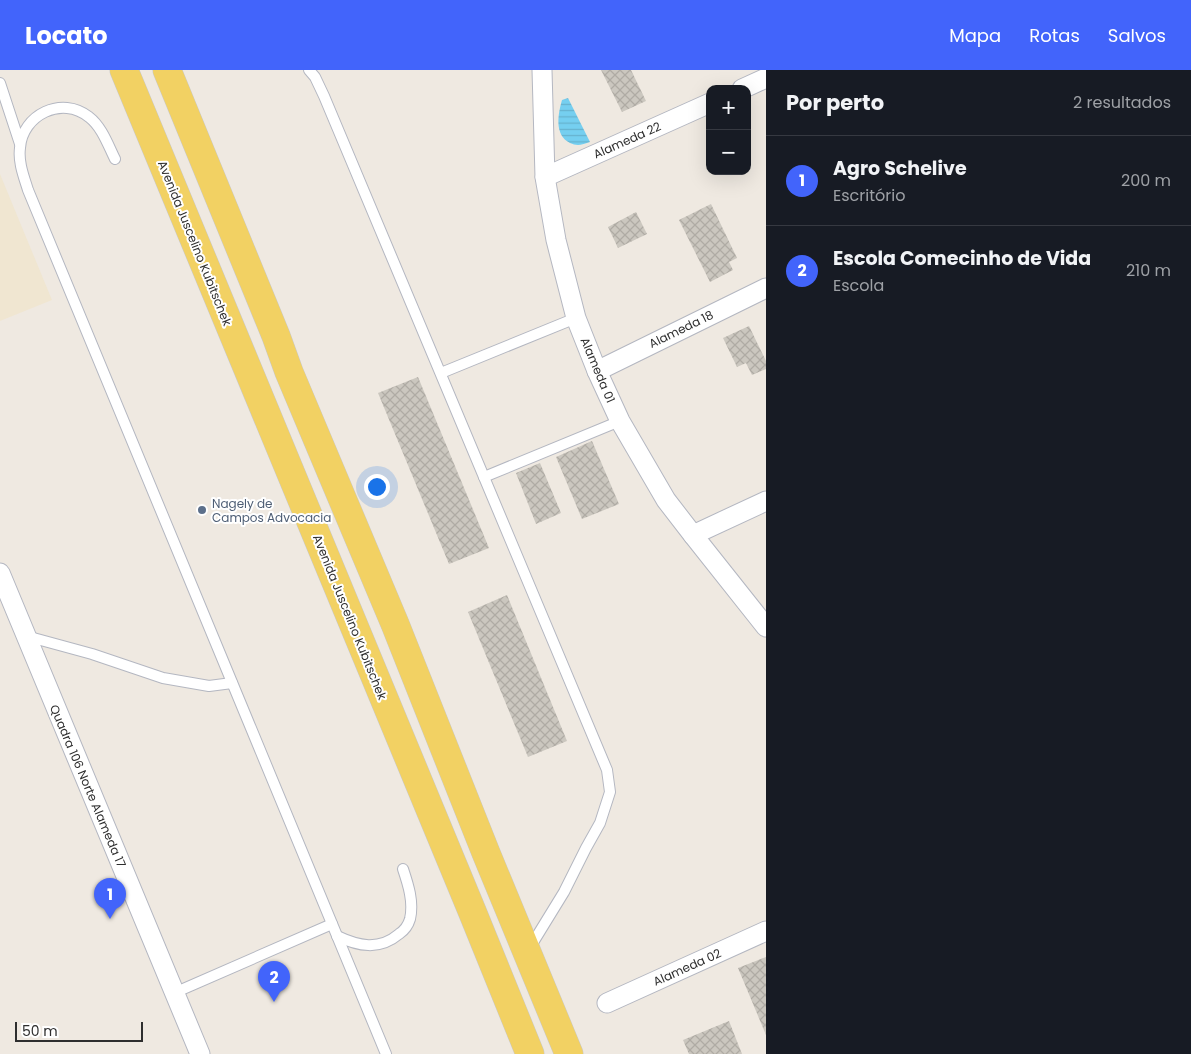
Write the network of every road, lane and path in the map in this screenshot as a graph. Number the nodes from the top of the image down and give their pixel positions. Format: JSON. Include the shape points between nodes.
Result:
{"nodes":[{"id":1,"x":124,"y":70,"type":"edge"},
{"id":2,"x":167,"y":70,"type":"edge"},
{"id":3,"x":309,"y":70,"type":"edge"},
{"id":4,"x":542,"y":70,"type":"edge"},
{"id":5,"x":766,"y":78,"type":"edge"},
{"id":6,"x":0,"y":83,"type":"edge"},
{"id":7,"x":751,"y":85,"type":"edge"},
{"id":8,"x":706,"y":105,"type":"edge"},
{"id":9,"x":20,"y":144,"type":"junction"},
{"id":10,"x":115,"y":159,"type":"dead end"},
{"id":11,"x":545,"y":178,"type":"junction"},
{"id":12,"x":766,"y":288,"type":"edge"},
{"id":13,"x":576,"y":318,"type":"junction"},
{"id":14,"x":597,"y":371,"type":"junction"},
{"id":15,"x":441,"y":373,"type":"junction"},
{"id":16,"x":620,"y":421,"type":"junction"},
{"id":17,"x":484,"y":477,"type":"junction"},
{"id":18,"x":766,"y":501,"type":"edge"},
{"id":19,"x":693,"y":535,"type":"junction"},
{"id":20,"x":0,"y":573,"type":"edge"},
{"id":21,"x":766,"y":627,"type":"edge"},
{"id":22,"x":26,"y":636,"type":"junction"},
{"id":23,"x":232,"y":683,"type":"junction"},
{"id":24,"x":403,"y":869,"type":"dead end"},
{"id":25,"x":332,"y":924,"type":"junction"},
{"id":26,"x":766,"y":931,"type":"edge"},
{"id":27,"x":337,"y":936,"type":"junction"},
{"id":28,"x":527,"y":952,"type":"junction"},
{"id":29,"x":174,"y":993,"type":"junction"},
{"id":30,"x":607,"y":1003,"type":"dead end"},
{"id":31,"x":200,"y":1054,"type":"edge"},
{"id":32,"x":386,"y":1054,"type":"edge"},
{"id":33,"x":530,"y":1054,"type":"edge"},
{"id":34,"x":569,"y":1054,"type":"edge"}],
"edges":[{"from":1,"to":33,"type":"main road","name":"Avenida Juscelino Kubitschek"},
{"from":2,"to":28,"type":"main road"},
{"from":3,"to":15,"type":"lane","via":[[324,96]]},
{"from":4,"to":11,"type":"street","name":"Alameda 01"},
{"from":5,"to":7,"type":"street"},
{"from":6,"to":9,"type":"lane"},
{"from":8,"to":11,"type":"street","name":"Alameda 22"},
{"from":9,"to":10,"type":"lane","via":[[24,132],[37,116],[53,109],[70,108],[95,122]]},
{"from":9,"to":23,"type":"lane","via":[[20,161],[28,190]]},
{"from":11,"to":13,"type":"street","name":"Alameda 01","via":[[556,240]]},
{"from":12,"to":14,"type":"street","name":"Alameda 18"},
{"from":13,"to":14,"type":"street","name":"Alameda 01"},
{"from":13,"to":15,"type":"lane"},
{"from":14,"to":16,"type":"street","name":"Alameda 01"},
{"from":15,"to":17,"type":"lane"},
{"from":16,"to":17,"type":"lane"},
{"from":16,"to":19,"type":"street","name":"Alameda 01","via":[[666,500]]},
{"from":17,"to":28,"type":"lane","via":[[607,770],[610,792],[600,823],[564,892]]},
{"from":18,"to":19,"type":"street"},
{"from":19,"to":21,"type":"street","name":"Alameda 01"},
{"from":20,"to":22,"type":"street","name":"Quadra 106 Norte Alameda 17"},
{"from":22,"to":23,"type":"lane","via":[[163,678],[209,686]]},
{"from":22,"to":29,"type":"street","name":"Quadra 106 Norte Alameda 17"},
{"from":23,"to":25,"type":"lane"},
{"from":24,"to":27,"type":"lane","via":[[411,905],[406,928],[390,940],[371,946],[353,944]]},
{"from":25,"to":27,"type":"lane"},
{"from":25,"to":29,"type":"lane"},
{"from":26,"to":30,"type":"street","name":"Alameda 02"},
{"from":27,"to":32,"type":"lane"},
{"from":28,"to":34,"type":"main road"},
{"from":29,"to":31,"type":"street","name":"Quadra 106 Norte Alameda 17"}]}
